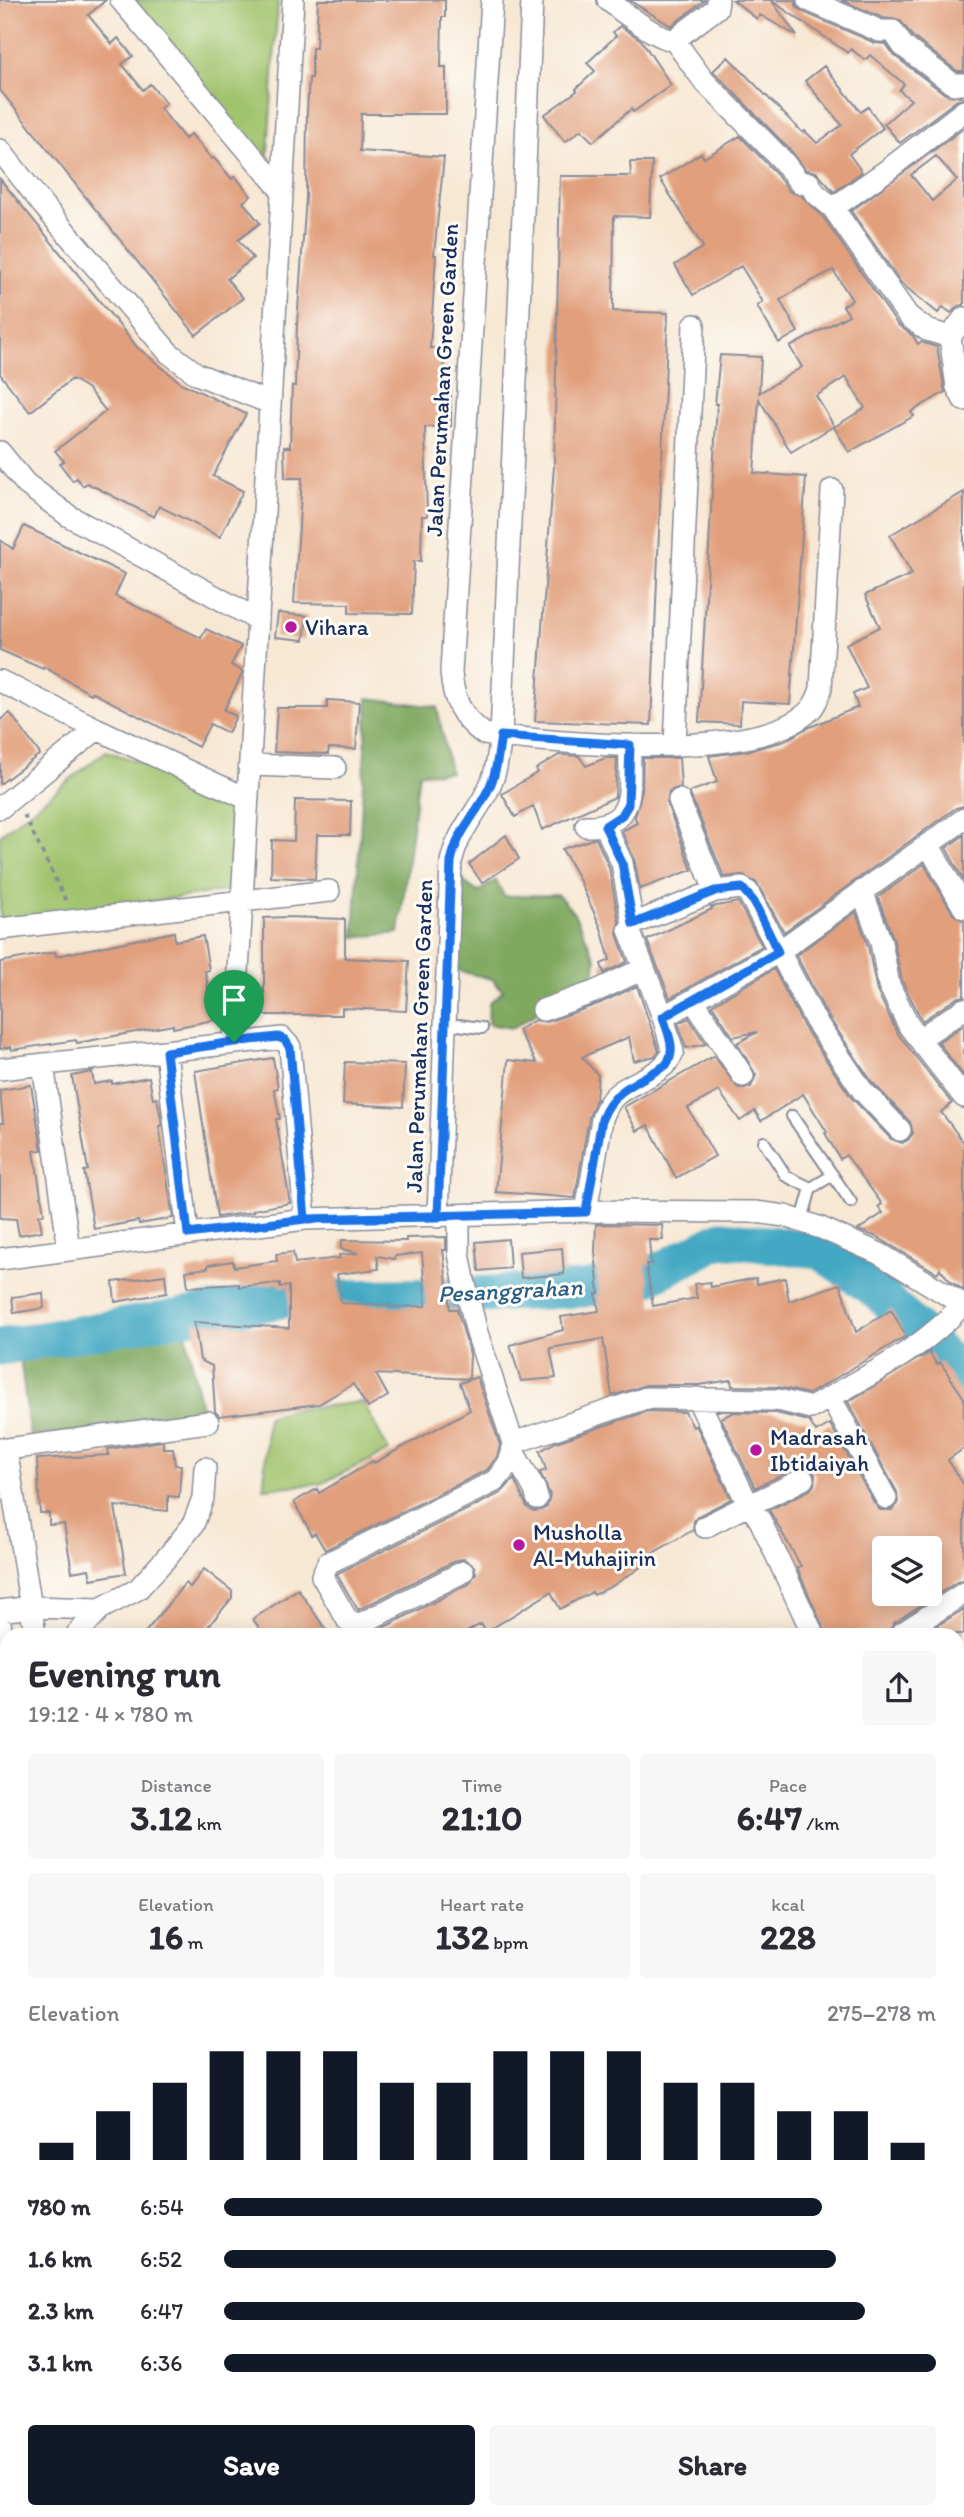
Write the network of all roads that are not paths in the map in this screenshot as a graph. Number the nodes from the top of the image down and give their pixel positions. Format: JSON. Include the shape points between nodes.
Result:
{"nodes":[{"id":1,"x":121,"y":0,"type":"edge"},
{"id":2,"x":293,"y":0,"type":"edge"},
{"id":3,"x":492,"y":0,"type":"edge"},
{"id":4,"x":532,"y":0,"type":"edge"},
{"id":5,"x":608,"y":0,"type":"edge"},
{"id":6,"x":718,"y":0,"type":"edge"},
{"id":7,"x":808,"y":0,"type":"edge"},
{"id":8,"x":674,"y":40,"type":"junction"},
{"id":9,"x":964,"y":84,"type":"edge"},
{"id":10,"x":964,"y":111,"type":"edge"},
{"id":11,"x":0,"y":150,"type":"edge"},
{"id":12,"x":282,"y":191,"type":"junction"},
{"id":13,"x":833,"y":208,"type":"junction"},
{"id":14,"x":964,"y":318,"type":"edge"},
{"id":15,"x":694,"y":325,"type":"dead end"},
{"id":16,"x":950,"y":337,"type":"junction"},
{"id":17,"x":964,"y":400,"type":"edge"},
{"id":18,"x":270,"y":403,"type":"junction"},
{"id":19,"x":0,"y":452,"type":"edge"},
{"id":20,"x":832,"y":490,"type":"dead end"},
{"id":21,"x":258,"y":620,"type":"junction"},
{"id":22,"x":0,"y":681,"type":"edge"},
{"id":23,"x":97,"y":729,"type":"junction"},
{"id":24,"x":501,"y":736,"type":"junction"},
{"id":25,"x":675,"y":744,"type":"junction"},
{"id":26,"x":630,"y":745,"type":"junction"},
{"id":27,"x":250,"y":765,"type":"junction"},
{"id":28,"x":335,"y":768,"type":"dead end"},
{"id":29,"x":248,"y":799,"type":"junction"},
{"id":30,"x":679,"y":800,"type":"dead end"},
{"id":31,"x":7,"y":802,"type":"edge"},
{"id":32,"x":964,"y":819,"type":"edge"},
{"id":33,"x":929,"y":844,"type":"junction"},
{"id":34,"x":329,"y":891,"type":"dead end"},
{"id":35,"x":715,"y":891,"type":"junction"},
{"id":36,"x":862,"y":891,"type":"junction"},
{"id":37,"x":242,"y":902,"type":"junction"},
{"id":38,"x":964,"y":908,"type":"edge"},
{"id":39,"x":633,"y":924,"type":"junction"},
{"id":40,"x":0,"y":929,"type":"edge"},
{"id":41,"x":778,"y":952,"type":"junction"},
{"id":42,"x":643,"y":969,"type":"junction"},
{"id":43,"x":692,"y":1000,"type":"junction"},
{"id":44,"x":964,"y":1009,"type":"edge"},
{"id":45,"x":543,"y":1010,"type":"dead end"},
{"id":46,"x":663,"y":1017,"type":"junction"},
{"id":47,"x":482,"y":1028,"type":"dead end"},
{"id":48,"x":444,"y":1030,"type":"junction"},
{"id":49,"x":919,"y":1039,"type":"junction"},
{"id":50,"x":234,"y":1042,"type":"junction"},
{"id":51,"x":166,"y":1052,"type":"junction"},
{"id":52,"x":43,"y":1064,"type":"junction"},
{"id":53,"x":0,"y":1069,"type":"edge"},
{"id":54,"x":743,"y":1076,"type":"dead end"},
{"id":55,"x":960,"y":1085,"type":"edge"},
{"id":56,"x":792,"y":1116,"type":"dead end"},
{"id":57,"x":900,"y":1130,"type":"dead end"},
{"id":58,"x":764,"y":1142,"type":"dead end"},
{"id":59,"x":833,"y":1175,"type":"junction"},
{"id":60,"x":811,"y":1188,"type":"junction"},
{"id":61,"x":851,"y":1202,"type":"dead end"},
{"id":62,"x":586,"y":1212,"type":"junction"},
{"id":63,"x":449,"y":1216,"type":"junction"},
{"id":64,"x":305,"y":1219,"type":"junction"},
{"id":65,"x":802,"y":1220,"type":"junction"},
{"id":66,"x":188,"y":1234,"type":"junction"},
{"id":67,"x":69,"y":1250,"type":"junction"},
{"id":68,"x":0,"y":1259,"type":"edge"},
{"id":69,"x":959,"y":1309,"type":"edge"},
{"id":70,"x":830,"y":1397,"type":"junction"},
{"id":71,"x":697,"y":1398,"type":"junction"},
{"id":72,"x":208,"y":1422,"type":"dead end"},
{"id":73,"x":514,"y":1448,"type":"junction"},
{"id":74,"x":1,"y":1450,"type":"edge"},
{"id":75,"x":205,"y":1468,"type":"dead end"},
{"id":76,"x":803,"y":1479,"type":"dead end"},
{"id":77,"x":537,"y":1498,"type":"dead end"},
{"id":78,"x":886,"y":1498,"type":"dead end"},
{"id":79,"x":750,"y":1504,"type":"junction"},
{"id":80,"x":705,"y":1527,"type":"dead end"},
{"id":81,"x":463,"y":1572,"type":"dead end"},
{"id":82,"x":964,"y":1593,"type":"edge"},
{"id":83,"x":31,"y":1607,"type":"junction"},
{"id":84,"x":100,"y":1609,"type":"junction"},
{"id":85,"x":0,"y":1611,"type":"edge"},
{"id":86,"x":34,"y":1628,"type":"edge"},
{"id":87,"x":83,"y":1628,"type":"edge"},
{"id":88,"x":810,"y":1628,"type":"edge"},
{"id":89,"x":910,"y":1628,"type":"edge"}],
"edges":[{"from":1,"to":12,"type":"street"},
{"from":2,"to":12,"type":"street"},
{"from":3,"to":24,"type":"street","name":"Jalan Perumahan Green Garden","via":[[451,671],[452,692],[470,724],[484,734]]},
{"from":4,"to":24,"type":"street","name":"Jalan Perumahan Green Garden"},
{"from":5,"to":8,"type":"street"},
{"from":6,"to":8,"type":"street","via":[[717,8]]},
{"from":7,"to":9,"type":"street","via":[[880,31],[893,31],[903,46],[953,83]]},
{"from":8,"to":13,"type":"street","via":[[704,81],[800,183],[809,183]]},
{"from":10,"to":13,"type":"street"},
{"from":11,"to":18,"type":"street","via":[[169,353],[197,374]]},
{"from":12,"to":18,"type":"street"},
{"from":13,"to":16,"type":"street","via":[[908,316],[927,330]]},
{"from":14,"to":16,"type":"street"},
{"from":15,"to":25,"type":"street"},
{"from":16,"to":17,"type":"street","via":[[957,387]]},
{"from":18,"to":21,"type":"street"},
{"from":19,"to":21,"type":"street","via":[[26,484],[69,516]]},
{"from":20,"to":25,"type":"street","name":"Jalan Perumahan Green Garden","via":[[817,700],[797,720],[763,734],[716,743]]},
{"from":21,"to":27,"type":"street"},
{"from":22,"to":23,"type":"street"},
{"from":23,"to":29,"type":"street"},
{"from":23,"to":31,"type":"street"},
{"from":24,"to":26,"type":"street","name":"Jalan Perumahan Green Garden"},
{"from":24,"to":48,"type":"street","name":"Jalan Perumahan Green Garden","via":[[490,786],[455,844],[451,862]]},
{"from":25,"to":26,"type":"street","name":"Jalan Perumahan Green Garden"},
{"from":26,"to":39,"type":"street","via":[[628,805],[622,815],[596,826],[622,863]]},
{"from":27,"to":28,"type":"street"},
{"from":27,"to":29,"type":"street"},
{"from":29,"to":37,"type":"street"},
{"from":30,"to":35,"type":"street"},
{"from":32,"to":33,"type":"street"},
{"from":33,"to":36,"type":"street"},
{"from":33,"to":38,"type":"street"},
{"from":34,"to":37,"type":"street"},
{"from":35,"to":39,"type":"street"},
{"from":35,"to":41,"type":"street","via":[[746,889]]},
{"from":36,"to":41,"type":"street"},
{"from":36,"to":49,"type":"street","via":[[881,942],[889,985]]},
{"from":37,"to":40,"type":"street"},
{"from":37,"to":50,"type":"street"},
{"from":39,"to":42,"type":"street","via":[[629,933]]},
{"from":41,"to":43,"type":"street"},
{"from":41,"to":57,"type":"street","via":[[815,1020],[862,1090]]},
{"from":42,"to":45,"type":"street"},
{"from":42,"to":46,"type":"street"},
{"from":43,"to":46,"type":"street"},
{"from":43,"to":54,"type":"street"},
{"from":44,"to":49,"type":"street"},
{"from":46,"to":62,"type":"street","via":[[673,1052],[670,1060],[616,1094],[607,1105]]},
{"from":47,"to":48,"type":"lane","via":[[458,1025]]},
{"from":48,"to":63,"type":"street","name":"Jalan Perumahan Green Garden"},
{"from":49,"to":55,"type":"street"},
{"from":50,"to":51,"type":"street"},
{"from":50,"to":64,"type":"street","via":[[278,1037],[290,1048]]},
{"from":51,"to":52,"type":"street"},
{"from":51,"to":66,"type":"street"},
{"from":52,"to":53,"type":"street"},
{"from":52,"to":67,"type":"street"},
{"from":56,"to":59,"type":"lane"},
{"from":58,"to":60,"type":"lane","via":[[786,1176]]},
{"from":59,"to":60,"type":"lane"},
{"from":59,"to":61,"type":"lane"},
{"from":60,"to":65,"type":"lane"},
{"from":62,"to":63,"type":"street"},
{"from":62,"to":65,"type":"street","via":[[755,1212]]},
{"from":63,"to":64,"type":"street","name":"Jalan Perumahan Green Garden"},
{"from":63,"to":73,"type":"street"},
{"from":64,"to":66,"type":"street","name":"Jalan Perumahan Green Garden"},
{"from":65,"to":69,"type":"street","via":[[880,1254]]},
{"from":66,"to":67,"type":"street","name":"Jalan Perumahan Green Garden"},
{"from":67,"to":68,"type":"street","name":"Jalan Perumahan Green Garden"},
{"from":69,"to":70,"type":"street","via":[[918,1346]]},
{"from":70,"to":71,"type":"street","via":[[811,1408],[778,1400]]},
{"from":70,"to":78,"type":"street"},
{"from":71,"to":73,"type":"street","via":[[646,1398]]},
{"from":71,"to":79,"type":"street"},
{"from":72,"to":74,"type":"street"},
{"from":73,"to":77,"type":"street"},
{"from":73,"to":81,"type":"street","via":[[495,1481],[328,1563],[322,1576],[348,1621],[360,1624]]},
{"from":74,"to":83,"type":"street","via":[[9,1467]]},
{"from":75,"to":84,"type":"street","via":[[203,1498],[193,1525],[138,1589]]},
{"from":76,"to":79,"type":"street"},
{"from":79,"to":80,"type":"street"},
{"from":79,"to":88,"type":"street"},
{"from":82,"to":89,"type":"street"},
{"from":83,"to":84,"type":"street"},
{"from":83,"to":85,"type":"street"},
{"from":83,"to":86,"type":"street"},
{"from":84,"to":87,"type":"street"}]}
